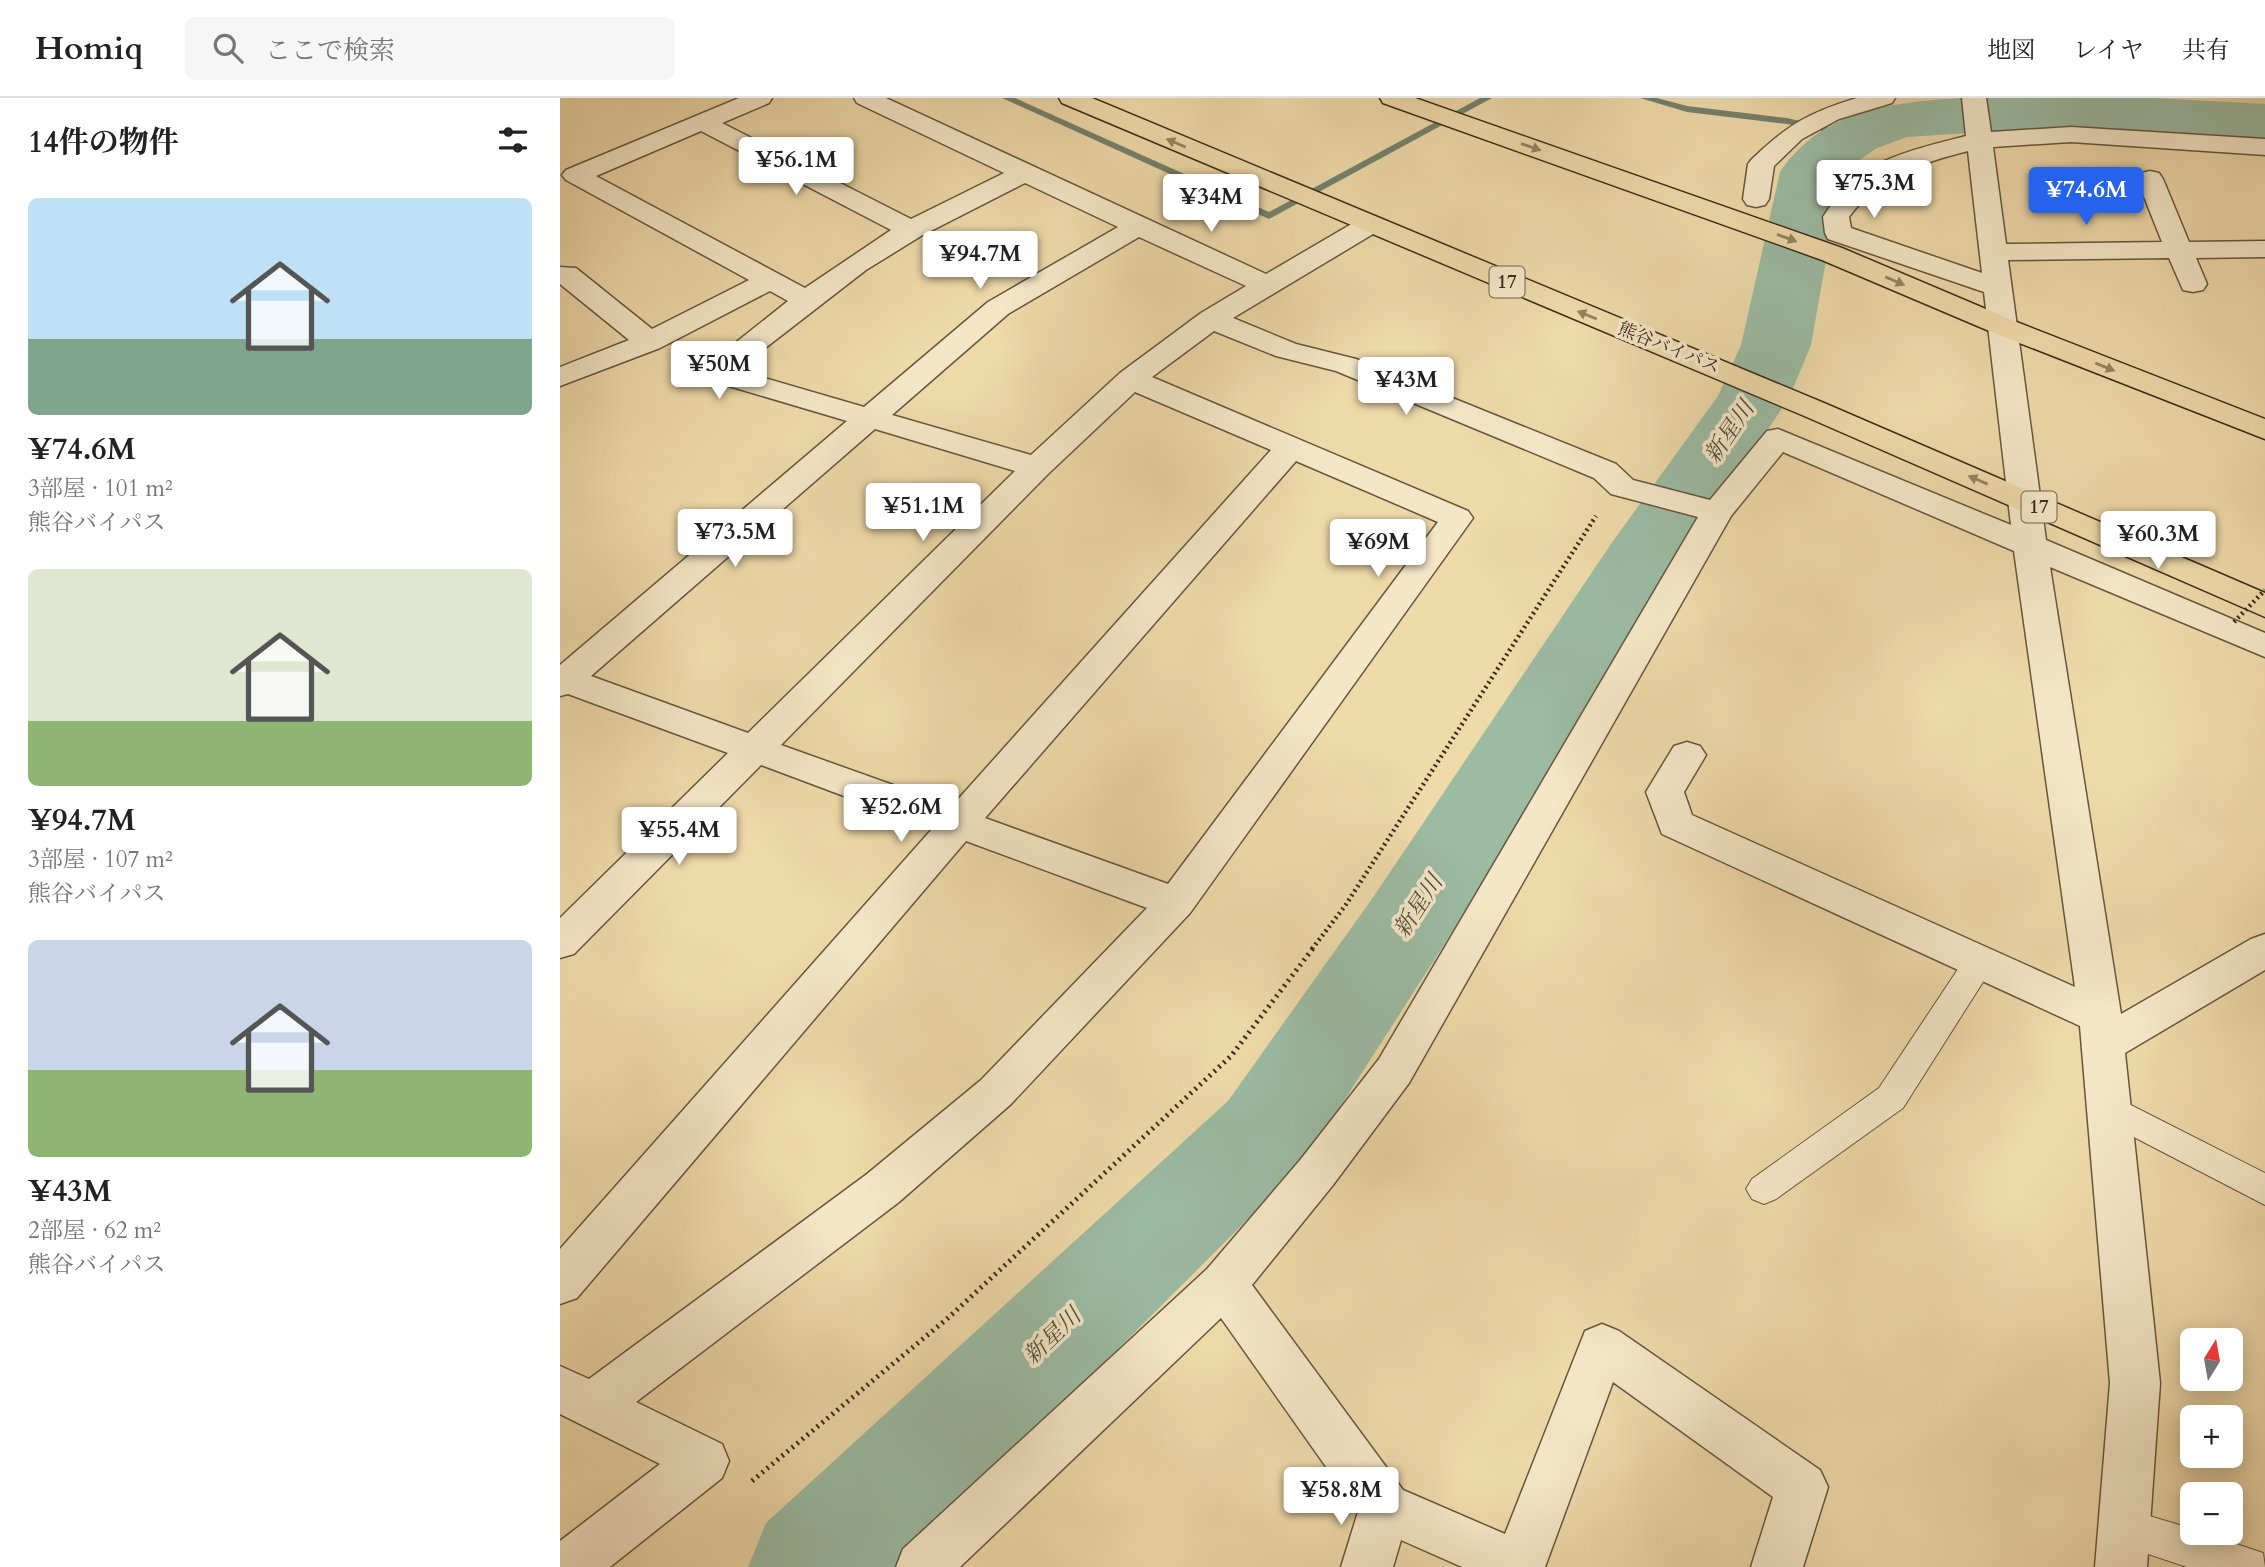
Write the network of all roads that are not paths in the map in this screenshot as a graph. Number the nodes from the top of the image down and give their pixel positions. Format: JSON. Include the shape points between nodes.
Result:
{"nodes":[{"id":1,"x":760,"y":98,"type":"edge"},
{"id":2,"x":866,"y":98,"type":"edge"},
{"id":3,"x":1071,"y":98,"type":"edge"},
{"id":4,"x":1391,"y":98,"type":"edge"},
{"id":5,"x":1883,"y":98,"type":"edge"},
{"id":6,"x":1974,"y":98,"type":"edge"},
{"id":7,"x":702,"y":122,"type":"junction"},
{"id":8,"x":1978,"y":142,"type":"junction"},
{"id":9,"x":2265,"y":147,"type":"edge"},
{"id":10,"x":1026,"y":172,"type":"junction"},
{"id":11,"x":2150,"y":178,"type":"dead end"},
{"id":12,"x":1749,"y":210,"type":"junction"},
{"id":13,"x":1369,"y":225,"type":"junction"},
{"id":14,"x":1136,"y":228,"type":"junction"},
{"id":15,"x":911,"y":230,"type":"junction"},
{"id":16,"x":2265,"y":249,"type":"edge"},
{"id":17,"x":2179,"y":250,"type":"junction"},
{"id":18,"x":1994,"y":252,"type":"junction"},
{"id":19,"x":560,"y":276,"type":"edge"},
{"id":20,"x":768,"y":281,"type":"junction"},
{"id":21,"x":2193,"y":284,"type":"dead end"},
{"id":22,"x":1267,"y":285,"type":"junction"},
{"id":23,"x":807,"y":300,"type":"junction"},
{"id":24,"x":2002,"y":307,"type":"junction"},
{"id":25,"x":1211,"y":319,"type":"junction"},
{"id":26,"x":650,"y":342,"type":"junction"},
{"id":27,"x":560,"y":377,"type":"edge"},
{"id":28,"x":1131,"y":379,"type":"junction"},
{"id":29,"x":869,"y":417,"type":"junction"},
{"id":30,"x":2265,"y":430,"type":"edge"},
{"id":31,"x":1291,"y":447,"type":"junction"},
{"id":32,"x":1037,"y":467,"type":"junction"},
{"id":33,"x":2025,"y":501,"type":"junction"},
{"id":34,"x":1716,"y":511,"type":"junction"},
{"id":35,"x":2030,"y":547,"type":"junction"},
{"id":36,"x":2265,"y":606,"type":"edge"},
{"id":37,"x":2265,"y":646,"type":"edge"},
{"id":38,"x":562,"y":681,"type":"edge"},
{"id":39,"x":755,"y":749,"type":"junction"},
{"id":40,"x":1686,"y":755,"type":"dead end"},
{"id":41,"x":959,"y":823,"type":"junction"},
{"id":42,"x":1176,"y":903,"type":"junction"},
{"id":43,"x":560,"y":943,"type":"edge"},
{"id":44,"x":2265,"y":950,"type":"edge"},
{"id":45,"x":1979,"y":962,"type":"junction"},
{"id":46,"x":2101,"y":1032,"type":"junction"},
{"id":47,"x":2111,"y":1109,"type":"junction"},
{"id":48,"x":1764,"y":1189,"type":"dead end"},
{"id":49,"x":2265,"y":1190,"type":"edge"},
{"id":50,"x":560,"y":1283,"type":"edge"},
{"id":51,"x":1224,"y":1284,"type":"junction"},
{"id":52,"x":576,"y":1397,"type":"edge"},
{"id":53,"x":1385,"y":1507,"type":"junction"},
{"id":54,"x":2126,"y":1528,"type":"junction"},
{"id":55,"x":568,"y":1567,"type":"edge"},
{"id":56,"x":922,"y":1567,"type":"edge"},
{"id":57,"x":1367,"y":1567,"type":"edge"},
{"id":58,"x":1777,"y":1567,"type":"edge"},
{"id":59,"x":2121,"y":1567,"type":"edge"},
{"id":60,"x":2249,"y":1567,"type":"edge"}],
"edges":[{"from":1,"to":7,"type":"street"},
{"from":2,"to":10,"type":"street"},
{"from":13,"to":3,"type":"highway","name":"熊谷バイパス","number":"17","one_way":true},
{"from":4,"to":12,"type":"highway","one_way":true},
{"from":5,"to":12,"type":"street","via":[[1822,118],[1793,134],[1761,164]]},
{"from":6,"to":8,"type":"street"},
{"from":7,"to":15,"type":"street"},
{"from":7,"to":20,"type":"street","via":[[575,175]]},
{"from":8,"to":9,"type":"street","via":[[2024,135],[2110,136]]},
{"from":8,"to":18,"type":"street"},
{"from":8,"to":24,"type":"street","via":[[1899,164],[1859,187],[1836,218],[1838,233]]},
{"from":10,"to":14,"type":"street"},
{"from":10,"to":15,"type":"street"},
{"from":11,"to":17,"type":"street"},
{"from":12,"to":24,"type":"highway","one_way":true,"via":[[1832,254]]},
{"from":13,"to":22,"type":"street"},
{"from":33,"to":13,"type":"highway","name":"熊谷バイパス","number":"17","one_way":true},
{"from":14,"to":22,"type":"street"},
{"from":14,"to":29,"type":"street","via":[[998,309]]},
{"from":15,"to":23,"type":"street"},
{"from":16,"to":17,"type":"street"},
{"from":17,"to":18,"type":"street"},
{"from":17,"to":21,"type":"street"},
{"from":18,"to":24,"type":"street"},
{"from":19,"to":26,"type":"street","via":[[566,274]]},
{"from":20,"to":23,"type":"street"},
{"from":20,"to":26,"type":"street"},
{"from":22,"to":25,"type":"street"},
{"from":23,"to":29,"type":"street","via":[[715,373]]},
{"from":24,"to":30,"type":"highway","one_way":true},
{"from":24,"to":33,"type":"street"},
{"from":25,"to":28,"type":"street"},
{"from":25,"to":34,"type":"street","via":[[1286,350],[1372,375],[1605,471],[1622,487]]},
{"from":26,"to":27,"type":"street"},
{"from":28,"to":31,"type":"street"},
{"from":28,"to":32,"type":"street"},
{"from":29,"to":32,"type":"street"},
{"from":29,"to":38,"type":"street"},
{"from":31,"to":41,"type":"street"},
{"from":31,"to":42,"type":"street","via":[[1457,518]]},
{"from":32,"to":39,"type":"street"},
{"from":33,"to":35,"type":"street"},
{"from":33,"to":36,"type":"highway","name":"熊谷バイパス","number":"17"},
{"from":34,"to":35,"type":"street","via":[[1778,438]]},
{"from":34,"to":51,"type":"street","via":[[1394,1071]]},
{"from":35,"to":37,"type":"street"},
{"from":35,"to":46,"type":"street"},
{"from":38,"to":39,"type":"street"},
{"from":39,"to":41,"type":"street"},
{"from":39,"to":43,"type":"street"},
{"from":40,"to":45,"type":"street","via":[[1665,792],[1675,824]]},
{"from":41,"to":42,"type":"street"},
{"from":41,"to":50,"type":"street"},
{"from":42,"to":52,"type":"street","via":[[996,1092],[883,1188]]},
{"from":44,"to":46,"type":"street"},
{"from":45,"to":46,"type":"street"},
{"from":45,"to":48,"type":"lane","via":[[1891,1098]]},
{"from":46,"to":47,"type":"street"},
{"from":47,"to":49,"type":"lane"},
{"from":47,"to":54,"type":"street","via":[[2135,1383]]},
{"from":51,"to":53,"type":"street"},
{"from":51,"to":56,"type":"street"},
{"from":52,"to":55,"type":"street","via":[[704,1461]]},
{"from":53,"to":57,"type":"street"},
{"from":53,"to":58,"type":"street","via":[[1519,1566],[1602,1346],[1802,1487]]},
{"from":54,"to":59,"type":"street"},
{"from":54,"to":60,"type":"lane"}]}
